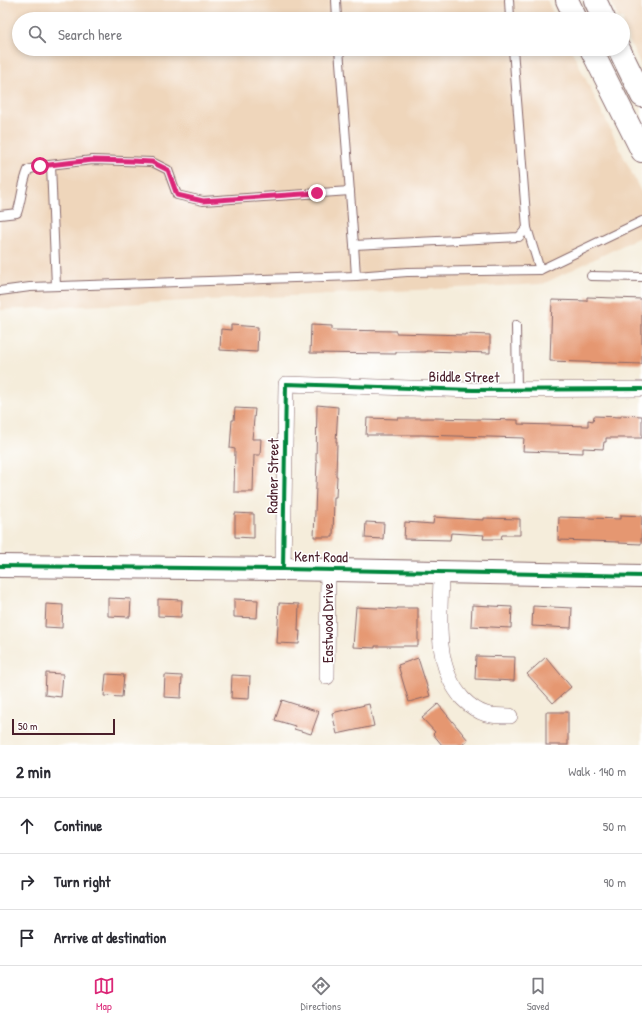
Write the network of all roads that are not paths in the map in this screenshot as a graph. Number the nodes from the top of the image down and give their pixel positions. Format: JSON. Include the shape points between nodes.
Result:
{"nodes":[{"id":1,"x":336,"y":0,"type":"edge"},
{"id":2,"x":509,"y":0,"type":"edge"},
{"id":3,"x":567,"y":0,"type":"edge"},
{"id":4,"x":595,"y":0,"type":"edge"},
{"id":5,"x":337,"y":12,"type":"edge"},
{"id":6,"x":510,"y":12,"type":"edge"},
{"id":7,"x":573,"y":12,"type":"edge"},
{"id":8,"x":601,"y":12,"type":"edge"},
{"id":9,"x":340,"y":56,"type":"edge"},
{"id":10,"x":513,"y":56,"type":"edge"},
{"id":11,"x":594,"y":56,"type":"edge"},
{"id":12,"x":622,"y":56,"type":"edge"},
{"id":13,"x":642,"y":96,"type":"edge"},
{"id":14,"x":642,"y":151,"type":"edge"},
{"id":15,"x":51,"y":165,"type":"junction"},
{"id":16,"x":350,"y":191,"type":"junction"},
{"id":17,"x":0,"y":215,"type":"edge"},
{"id":18,"x":642,"y":221,"type":"edge"},
{"id":19,"x":527,"y":228,"type":"junction"},
{"id":20,"x":354,"y":245,"type":"junction"},
{"id":21,"x":540,"y":270,"type":"junction"},
{"id":22,"x":356,"y":276,"type":"junction"},
{"id":23,"x":592,"y":276,"type":"dead end"},
{"id":24,"x":642,"y":277,"type":"edge"},
{"id":25,"x":56,"y":286,"type":"junction"},
{"id":26,"x":0,"y":291,"type":"edge"},
{"id":27,"x":516,"y":326,"type":"dead end"},
{"id":28,"x":286,"y":384,"type":"joint"},
{"id":29,"x":642,"y":389,"type":"edge"},
{"id":30,"x":517,"y":390,"type":"junction"},
{"id":31,"x":0,"y":566,"type":"edge"},
{"id":32,"x":283,"y":569,"type":"junction"},
{"id":33,"x":328,"y":570,"type":"junction"},
{"id":34,"x":441,"y":572,"type":"junction"},
{"id":35,"x":642,"y":576,"type":"edge"},
{"id":36,"x":328,"y":677,"type":"dead end"},
{"id":37,"x":510,"y":716,"type":"dead end"}],
"edges":[{"from":1,"to":5,"type":"lane"},
{"from":2,"to":6,"type":"lane"},
{"from":3,"to":7,"type":"street"},
{"from":4,"to":8,"type":"street"},
{"from":9,"to":16,"type":"lane"},
{"from":10,"to":19,"type":"lane"},
{"from":11,"to":14,"type":"street"},
{"from":12,"to":13,"type":"street"},
{"from":15,"to":16,"type":"lane","via":[[93,160],[152,162],[168,170],[177,195],[203,201]]},
{"from":15,"to":17,"type":"lane","via":[[28,170],[17,213]]},
{"from":15,"to":25,"type":"lane"},
{"from":16,"to":20,"type":"lane"},
{"from":18,"to":21,"type":"lane"},
{"from":19,"to":20,"type":"lane","via":[[519,236]]},
{"from":19,"to":21,"type":"lane"},
{"from":20,"to":22,"type":"lane"},
{"from":21,"to":22,"type":"lane","via":[[407,272]]},
{"from":22,"to":25,"type":"lane"},
{"from":23,"to":24,"type":"lane"},
{"from":25,"to":26,"type":"lane"},
{"from":27,"to":30,"type":"lane"},
{"from":28,"to":30,"type":"street","name":"Biddle Street"},
{"from":28,"to":32,"type":"street","name":"Radner Street"},
{"from":29,"to":30,"type":"street","name":"Biddle Street"},
{"from":31,"to":32,"type":"street","name":"Kent Road"},
{"from":32,"to":33,"type":"street","name":"Kent Road"},
{"from":33,"to":34,"type":"street","name":"Kent Road"},
{"from":33,"to":36,"type":"street","name":"Eastwood Drive"},
{"from":34,"to":35,"type":"street","name":"Kent Road"},
{"from":34,"to":37,"type":"street","via":[[442,655],[449,677],[469,705],[486,714]]}]}
